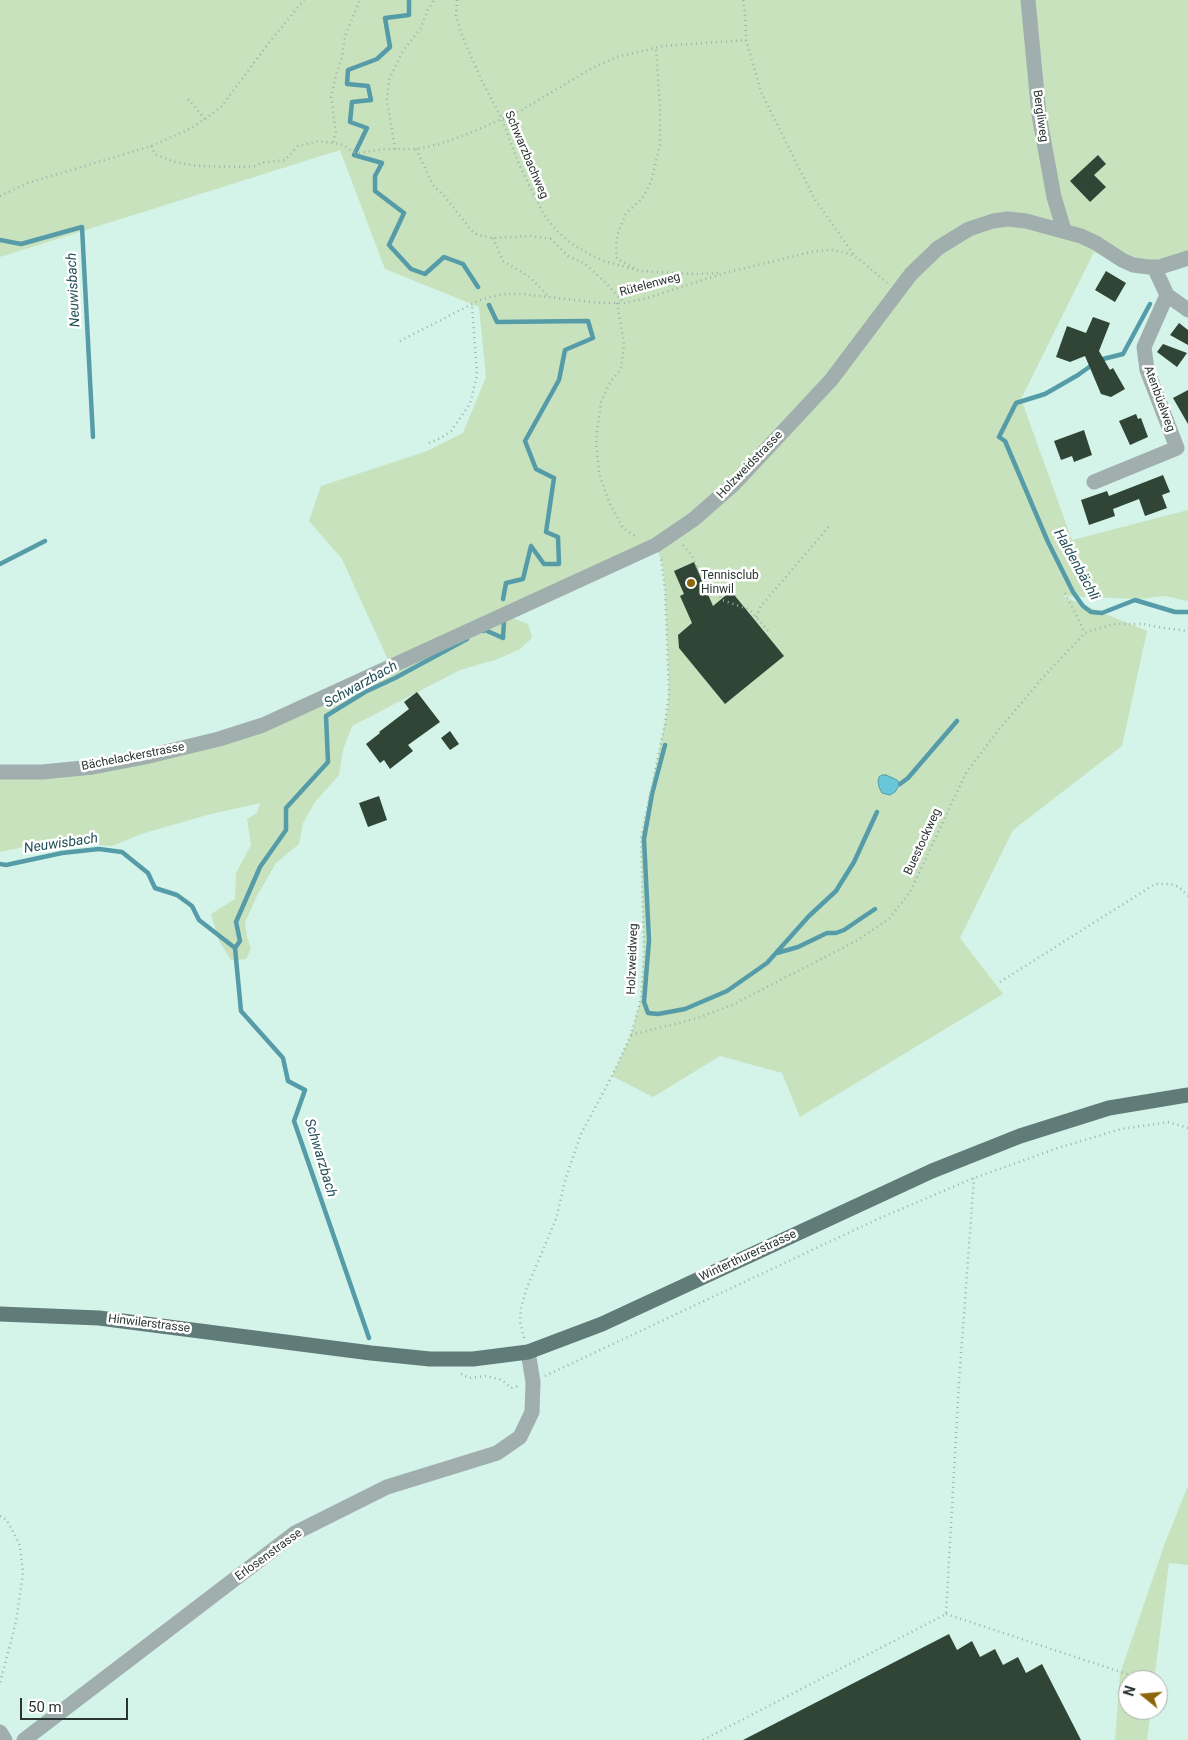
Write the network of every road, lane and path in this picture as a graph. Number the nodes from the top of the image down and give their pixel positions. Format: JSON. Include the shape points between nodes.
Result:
{"nodes":[{"id":1,"x":304,"y":0,"type":"edge"},
{"id":2,"x":360,"y":0,"type":"edge"},
{"id":3,"x":434,"y":0,"type":"edge"},
{"id":4,"x":457,"y":0,"type":"edge"},
{"id":5,"x":743,"y":0,"type":"edge"},
{"id":6,"x":1028,"y":0,"type":"edge"},
{"id":7,"x":746,"y":40,"type":"junction"},
{"id":8,"x":656,"y":48,"type":"junction"},
{"id":9,"x":188,"y":98,"type":"dead end"},
{"id":10,"x":502,"y":118,"type":"junction"},
{"id":11,"x":205,"y":119,"type":"junction"},
{"id":12,"x":333,"y":142,"type":"junction"},
{"id":13,"x":150,"y":146,"type":"junction"},
{"id":14,"x":395,"y":149,"type":"junction"},
{"id":15,"x":416,"y":149,"type":"junction"},
{"id":16,"x":0,"y":196,"type":"edge"},
{"id":17,"x":1064,"y":230,"type":"junction"},
{"id":18,"x":493,"y":238,"type":"junction"},
{"id":19,"x":855,"y":256,"type":"junction"},
{"id":20,"x":1188,"y":258,"type":"edge"},
{"id":21,"x":1154,"y":267,"type":"junction"},
{"id":22,"x":640,"y":271,"type":"junction"},
{"id":23,"x":725,"y":273,"type":"junction"},
{"id":24,"x":897,"y":291,"type":"junction"},
{"id":25,"x":1167,"y":295,"type":"junction"},
{"id":26,"x":549,"y":297,"type":"junction"},
{"id":27,"x":617,"y":303,"type":"junction"},
{"id":28,"x":624,"y":303,"type":"junction"},
{"id":29,"x":472,"y":305,"type":"junction"},
{"id":30,"x":1188,"y":310,"type":"edge"},
{"id":31,"x":400,"y":341,"type":"dead end"},
{"id":32,"x":429,"y":443,"type":"dead end"},
{"id":33,"x":1094,"y":482,"type":"dead end"},
{"id":34,"x":831,"y":524,"type":"dead end"},
{"id":35,"x":674,"y":533,"type":"junction"},
{"id":36,"x":652,"y":547,"type":"junction"},
{"id":37,"x":1066,"y":593,"type":"dead end"},
{"id":38,"x":756,"y":617,"type":"junction"},
{"id":39,"x":1187,"y":631,"type":"edge"},
{"id":40,"x":770,"y":633,"type":"dead end"},
{"id":41,"x":1085,"y":633,"type":"junction"},
{"id":42,"x":263,"y":725,"type":"joint"},
{"id":43,"x":0,"y":772,"type":"edge"},
{"id":44,"x":1188,"y":896,"type":"edge"},
{"id":45,"x":1000,"y":982,"type":"dead end"},
{"id":46,"x":631,"y":1035,"type":"junction"},
{"id":47,"x":1188,"y":1095,"type":"edge"},
{"id":48,"x":1188,"y":1128,"type":"edge"},
{"id":49,"x":974,"y":1178,"type":"junction"},
{"id":50,"x":0,"y":1314,"type":"edge"},
{"id":51,"x":298,"y":1344,"type":"joint"},
{"id":52,"x":528,"y":1352,"type":"junction"},
{"id":53,"x":454,"y":1370,"type":"dead end"},
{"id":54,"x":551,"y":1373,"type":"junction"},
{"id":55,"x":550,"y":1378,"type":"dead end"},
{"id":56,"x":533,"y":1382,"type":"junction"},
{"id":57,"x":0,"y":1516,"type":"edge"},
{"id":58,"x":946,"y":1614,"type":"junction"},
{"id":59,"x":1118,"y":1671,"type":"edge"},
{"id":60,"x":0,"y":1683,"type":"edge"},
{"id":61,"x":0,"y":1732,"type":"edge"},
{"id":62,"x":5,"y":1740,"type":"edge"},
{"id":63,"x":24,"y":1740,"type":"edge"},
{"id":64,"x":702,"y":1740,"type":"edge"}],
"edges":[{"from":1,"to":11,"type":"path","via":[[221,107]]},
{"from":2,"to":12,"type":"path","via":[[346,36],[331,97],[336,133]]},
{"from":3,"to":14,"type":"path","via":[[389,80],[387,99]]},
{"from":4,"to":10,"type":"path","name":"Schwarzbachweg","via":[[456,16],[463,38]]},
{"from":5,"to":7,"type":"path"},
{"from":6,"to":17,"type":"street","name":"Bergliweg","via":[[1039,115],[1052,187]]},
{"from":7,"to":8,"type":"path"},
{"from":7,"to":19,"type":"path","via":[[762,94],[814,198]]},
{"from":8,"to":10,"type":"path","via":[[636,51],[594,67],[520,111]]},
{"from":8,"to":22,"type":"path","via":[[660,145],[651,182],[642,199],[626,213],[618,232],[616,250],[617,259]]},
{"from":9,"to":11,"type":"path"},
{"from":10,"to":15,"type":"path","via":[[468,134]]},
{"from":10,"to":22,"type":"path","name":"Schwarzbachweg","via":[[532,192],[544,216],[558,232],[589,254]]},
{"from":11,"to":13,"type":"path"},
{"from":12,"to":13,"type":"path","via":[[318,141],[298,146],[285,160],[242,167],[174,162],[155,154]]},
{"from":12,"to":14,"type":"path","via":[[359,153]]},
{"from":13,"to":16,"type":"path","via":[[28,183]]},
{"from":14,"to":15,"type":"path"},
{"from":15,"to":18,"type":"path","via":[[433,185],[465,224],[478,236]]},
{"from":17,"to":21,"type":"street","name":"Holzweidstrasse","via":[[1089,240],[1127,263]]},
{"from":17,"to":24,"type":"street","name":"Holzweidstrasse","via":[[1016,220],[992,220],[977,225],[938,248]]},
{"from":18,"to":26,"type":"path","via":[[503,261],[530,277]]},
{"from":18,"to":28,"type":"path","via":[[551,238],[568,256],[591,269]]},
{"from":19,"to":23,"type":"path","name":"Rütelenweg","via":[[842,251],[815,251]]},
{"from":19,"to":24,"type":"path","name":"Rütelenweg"},
{"from":20,"to":21,"type":"street","name":"Holzweidstrasse"},
{"from":21,"to":25,"type":"street"},
{"from":22,"to":23,"type":"path","name":"Schwarzbachweg"},
{"from":23,"to":28,"type":"path","name":"Rütelenweg"},
{"from":24,"to":35,"type":"street","name":"Holzweidstrasse","via":[[812,402],[722,495]]},
{"from":25,"to":30,"type":"street"},
{"from":25,"to":33,"type":"street","name":"Atenbüelweg","via":[[1144,346],[1147,370],[1177,448]]},
{"from":26,"to":27,"type":"path","name":"Rütelenweg"},
{"from":26,"to":29,"type":"path","name":"Rütelenweg","via":[[506,294],[490,296]]},
{"from":27,"to":28,"type":"path","name":"Rütelenweg"},
{"from":27,"to":36,"type":"path","via":[[624,348],[620,372],[611,381],[600,405],[596,440],[598,469],[609,502],[623,528]]},
{"from":29,"to":31,"type":"path","name":"Rütelenweg"},
{"from":29,"to":32,"type":"path","via":[[478,375],[470,404],[451,431]]},
{"from":34,"to":38,"type":"path","via":[[761,606]]},
{"from":35,"to":36,"type":"street","name":"Holzweidstrasse"},
{"from":35,"to":38,"type":"path","via":[[722,600],[750,610]]},
{"from":36,"to":42,"type":"street","name":"Holzweidstrasse"},
{"from":36,"to":46,"type":"path","name":"Holzweidweg","via":[[663,566],[669,694],[642,837],[644,953],[641,998]]},
{"from":37,"to":41,"type":"path"},
{"from":38,"to":40,"type":"path"},
{"from":39,"to":41,"type":"path","name":"Buestockweg","via":[[1144,624],[1114,624]]},
{"from":41,"to":46,"type":"path","name":"Buestockweg","via":[[1046,674],[967,771],[910,892],[889,919],[856,941],[734,1004],[698,1018]]},
{"from":42,"to":43,"type":"street","name":"Bächelackerstrasse","via":[[219,739],[93,767]]},
{"from":44,"to":45,"type":"path","via":[[1171,884],[1155,884]]},
{"from":46,"to":52,"type":"path","name":"Holzweidweg","via":[[581,1134],[556,1220],[526,1290],[520,1322]]},
{"from":47,"to":52,"type":"main road","name":"Winterthurerstrasse","via":[[1109,1108],[1020,1136],[932,1171],[602,1324]]},
{"from":48,"to":49,"type":"path","via":[[1169,1122],[1121,1129]]},
{"from":49,"to":54,"type":"path","via":[[880,1218]]},
{"from":49,"to":58,"type":"path"},
{"from":50,"to":51,"type":"main road","name":"Hinwilerstrasse","via":[[99,1318]]},
{"from":51,"to":52,"type":"main road","name":"Winterthurerstrasse","via":[[430,1359],[472,1359]]},
{"from":52,"to":56,"type":"street","name":"Erlosenstrasse"},
{"from":53,"to":56,"type":"path","via":[[469,1378],[486,1376],[502,1380],[511,1388]]},
{"from":54,"to":55,"type":"path"},
{"from":54,"to":56,"type":"path"},
{"from":56,"to":63,"type":"street","name":"Erlosenstrasse","via":[[532,1412],[520,1437],[497,1453],[387,1487],[296,1533]]},
{"from":57,"to":60,"type":"path","via":[[7,1520],[20,1546],[23,1573],[16,1622]]},
{"from":58,"to":59,"type":"path"},
{"from":58,"to":64,"type":"path"},
{"from":61,"to":62,"type":"street"}]}
